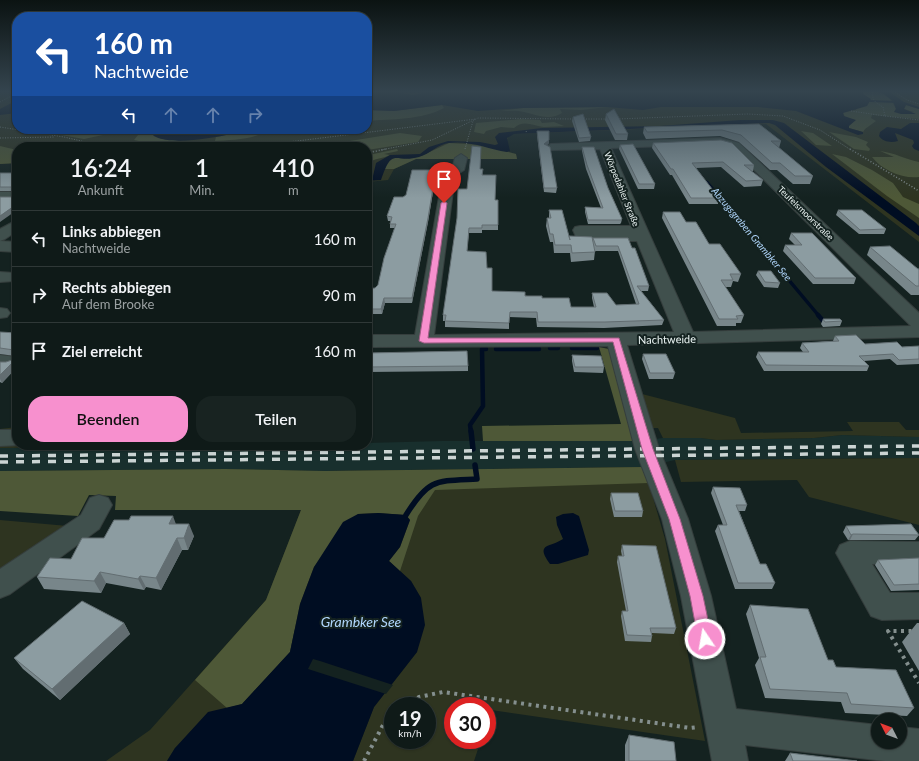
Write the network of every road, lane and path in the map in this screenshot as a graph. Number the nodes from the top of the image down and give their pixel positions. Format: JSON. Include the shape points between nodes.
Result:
{"nodes":[{"id":1,"x":0,"y":127,"type":"edge"},
{"id":2,"x":411,"y":127,"type":"edge"},
{"id":3,"x":461,"y":127,"type":"edge"},
{"id":4,"x":472,"y":127,"type":"edge"},
{"id":5,"x":813,"y":127,"type":"edge"},
{"id":6,"x":12,"y":129,"type":"edge"},
{"id":7,"x":372,"y":131,"type":"edge"},
{"id":8,"x":45,"y":134,"type":"edge"},
{"id":9,"x":352,"y":134,"type":"edge"},
{"id":10,"x":64,"y":137,"type":"junction"},
{"id":11,"x":0,"y":138,"type":"edge"},
{"id":12,"x":86,"y":142,"type":"edge"},
{"id":13,"x":283,"y":142,"type":"edge"},
{"id":14,"x":677,"y":142,"type":"joint"},
{"id":15,"x":468,"y":145,"type":"dead end"},
{"id":16,"x":606,"y":145,"type":"junction"},
{"id":17,"x":551,"y":147,"type":"edge"},
{"id":18,"x":372,"y":152,"type":"edge"},
{"id":19,"x":461,"y":158,"type":"dead end"},
{"id":20,"x":919,"y":191,"type":"edge"},
{"id":21,"x":0,"y":196,"type":"edge"},
{"id":22,"x":12,"y":196,"type":"edge"},
{"id":23,"x":12,"y":228,"type":"edge"},
{"id":24,"x":0,"y":236,"type":"edge"},
{"id":25,"x":0,"y":246,"type":"edge"},
{"id":26,"x":12,"y":246,"type":"edge"},
{"id":27,"x":919,"y":323,"type":"edge"},
{"id":28,"x":919,"y":331,"type":"edge"},
{"id":29,"x":686,"y":338,"type":"junction"},
{"id":30,"x":616,"y":340,"type":"junction"},
{"id":31,"x":372,"y":341,"type":"edge"},
{"id":32,"x":424,"y":341,"type":"junction"},
{"id":33,"x":0,"y":438,"type":"edge"},
{"id":34,"x":12,"y":438,"type":"edge"},
{"id":35,"x":99,"y":505,"type":"dead end"},
{"id":36,"x":916,"y":552,"type":"dead end"},
{"id":37,"x":0,"y":585,"type":"edge"},
{"id":38,"x":919,"y":606,"type":"edge"},
{"id":39,"x":919,"y":631,"type":"edge"},
{"id":40,"x":919,"y":683,"type":"edge"},
{"id":41,"x":419,"y":697,"type":"edge"},
{"id":42,"x":384,"y":724,"type":"edge"},
{"id":43,"x":724,"y":725,"type":"junction"},
{"id":44,"x":919,"y":747,"type":"edge"},
{"id":45,"x":364,"y":761,"type":"edge"},
{"id":46,"x":730,"y":761,"type":"edge"}],
"edges":[{"from":1,"to":6,"type":"path"},
{"from":2,"to":7,"type":"path"},
{"from":3,"to":18,"type":"path","via":[[432,140]]},
{"from":4,"to":15,"type":"path"},
{"from":5,"to":20,"type":"path"},
{"from":8,"to":10,"type":"path"},
{"from":9,"to":13,"type":"path"},
{"from":10,"to":11,"type":"path"},
{"from":10,"to":12,"type":"path"},
{"from":14,"to":16,"type":"street","name":"Wörpedahler Straße"},
{"from":14,"to":27,"type":"street","name":"Teufelsmoorstraße","via":[[720,141],[735,145]]},
{"from":16,"to":17,"type":"street"},
{"from":16,"to":29,"type":"street","name":"Wörpedahler Straße"},
{"from":19,"to":32,"type":"street","via":[[458,170],[449,174]]},
{"from":21,"to":22,"type":"street"},
{"from":23,"to":24,"type":"street"},
{"from":25,"to":26,"type":"street"},
{"from":28,"to":29,"type":"street","name":"Nachtweide"},
{"from":29,"to":30,"type":"street","name":"Nachtweide"},
{"from":30,"to":32,"type":"street","name":"Nachtweide"},
{"from":30,"to":43,"type":"street","via":[[647,449],[675,519],[696,596]]},
{"from":31,"to":32,"type":"street","name":"Nachtweide"},
{"from":33,"to":34,"type":"street"},
{"from":35,"to":37,"type":"street","via":[[90,522]]},
{"from":36,"to":38,"type":"street","via":[[850,553],[882,607]]},
{"from":39,"to":40,"type":"path","via":[[888,631]]},
{"from":41,"to":43,"type":"path","via":[[443,692],[690,728]]},
{"from":42,"to":45,"type":"path"},
{"from":43,"to":44,"type":"street"},
{"from":43,"to":46,"type":"street"}]}
